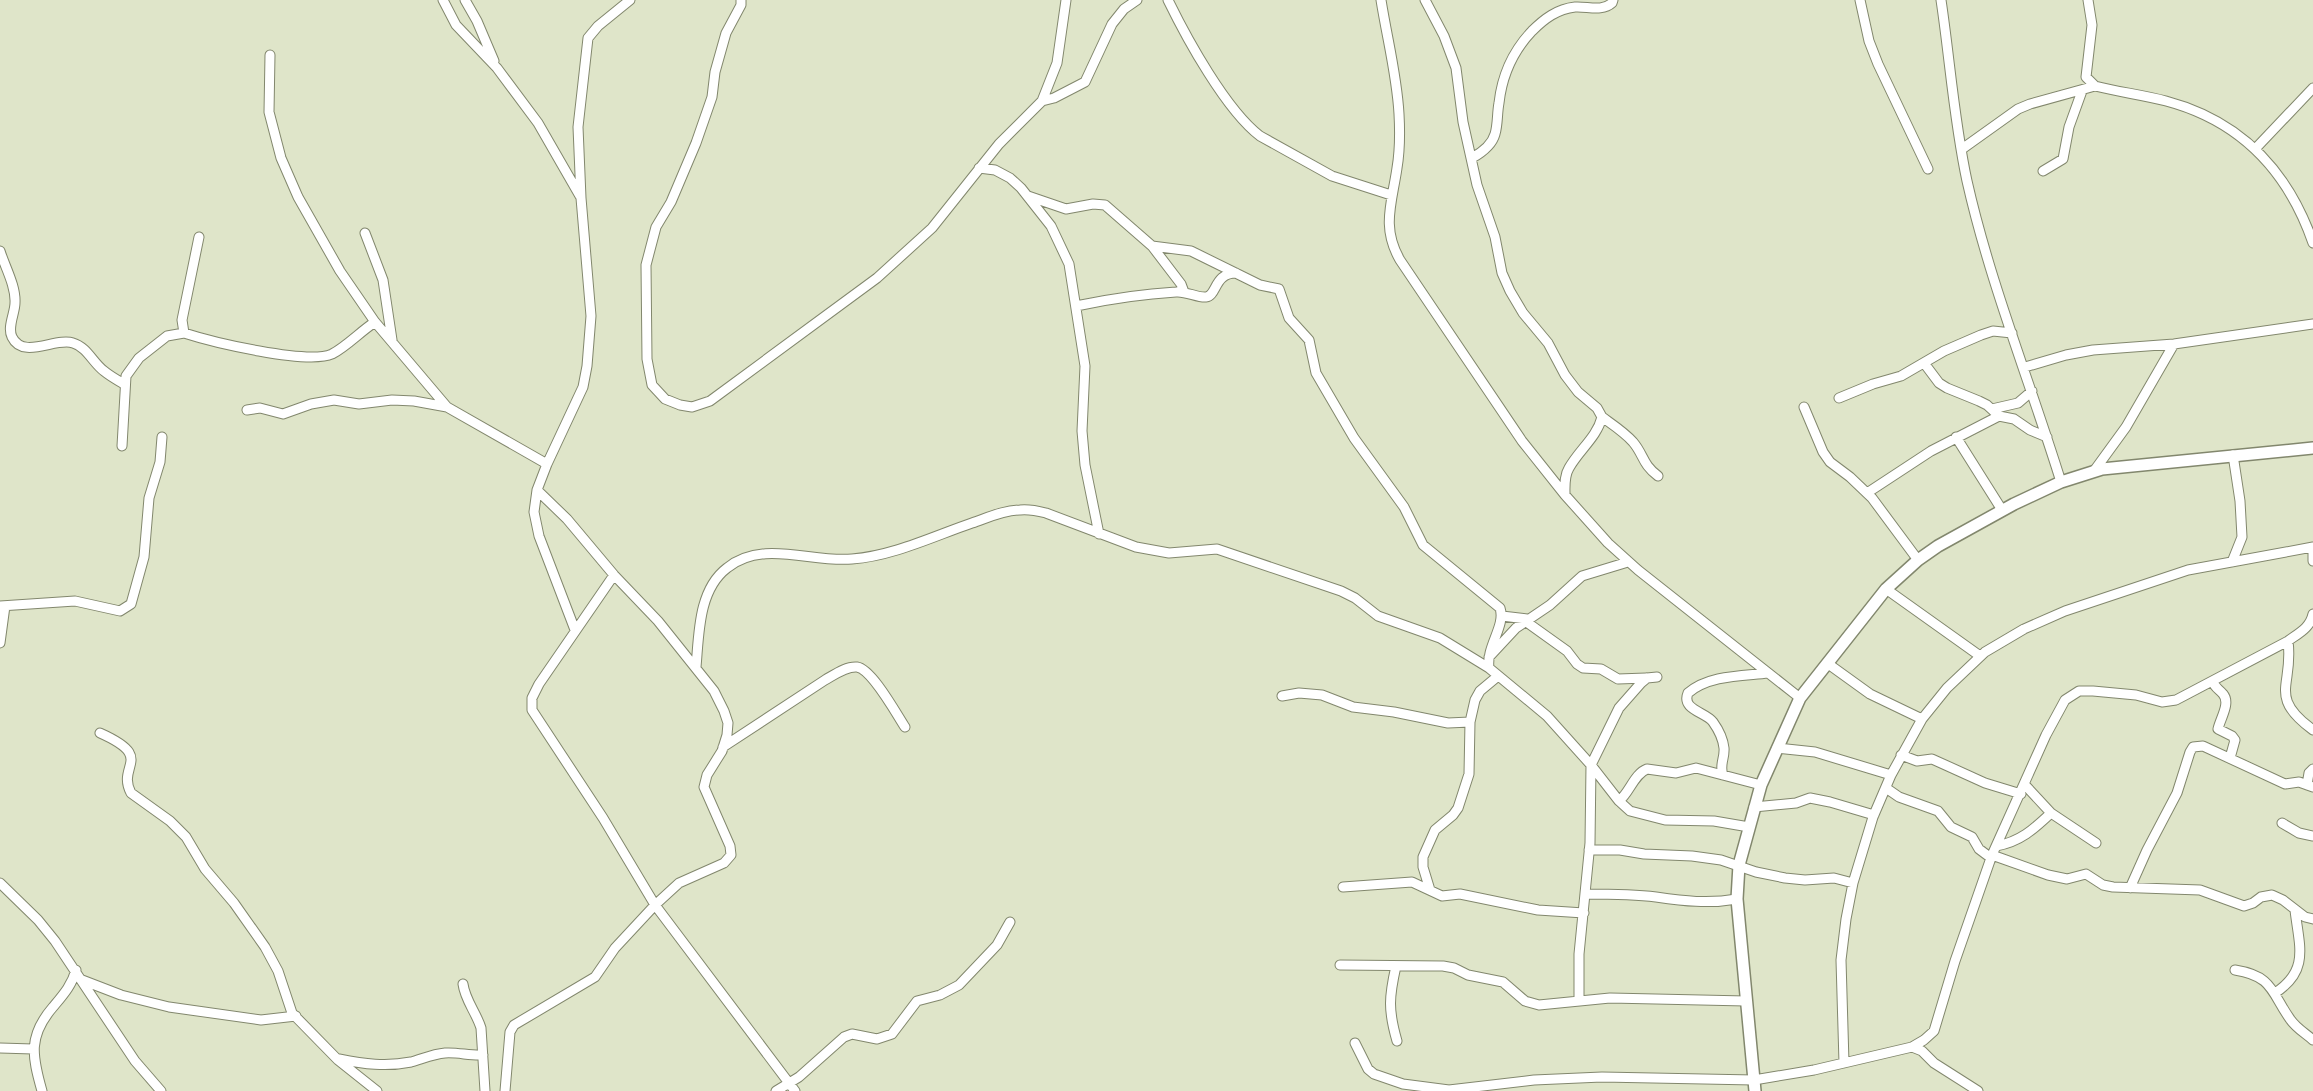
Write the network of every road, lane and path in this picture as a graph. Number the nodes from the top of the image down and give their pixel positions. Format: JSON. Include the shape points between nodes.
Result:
{"nodes":[{"id":1,"x":443,"y":0,"type":"edge"},
{"id":2,"x":465,"y":0,"type":"edge"},
{"id":3,"x":630,"y":0,"type":"edge"},
{"id":4,"x":740,"y":0,"type":"edge"},
{"id":5,"x":1066,"y":0,"type":"edge"},
{"id":6,"x":1137,"y":0,"type":"edge"},
{"id":7,"x":1168,"y":0,"type":"edge"},
{"id":8,"x":1381,"y":0,"type":"edge"},
{"id":9,"x":1425,"y":0,"type":"edge"},
{"id":10,"x":1613,"y":0,"type":"edge"},
{"id":11,"x":1860,"y":0,"type":"edge"},
{"id":12,"x":1941,"y":0,"type":"edge"},
{"id":13,"x":2088,"y":0,"type":"edge"},
{"id":14,"x":270,"y":55,"type":"dead end"},
{"id":15,"x":497,"y":68,"type":"junction"},
{"id":16,"x":2095,"y":86,"type":"junction"},
{"id":17,"x":2313,"y":88,"type":"edge"},
{"id":18,"x":2082,"y":90,"type":"junction"},
{"id":19,"x":1042,"y":101,"type":"junction"},
{"id":20,"x":2256,"y":148,"type":"junction"},
{"id":21,"x":1962,"y":149,"type":"junction"},
{"id":22,"x":1472,"y":158,"type":"junction"},
{"id":23,"x":979,"y":168,"type":"junction"},
{"id":24,"x":1928,"y":169,"type":"dead end"},
{"id":25,"x":2043,"y":171,"type":"dead end"},
{"id":26,"x":1392,"y":195,"type":"junction"},
{"id":27,"x":1028,"y":196,"type":"junction"},
{"id":28,"x":581,"y":198,"type":"junction"},
{"id":29,"x":2310,"y":222,"type":"edge"},
{"id":30,"x":365,"y":233,"type":"dead end"},
{"id":31,"x":199,"y":238,"type":"dead end"},
{"id":32,"x":2313,"y":243,"type":"edge"},
{"id":33,"x":1152,"y":246,"type":"junction"},
{"id":34,"x":0,"y":251,"type":"edge"},
{"id":35,"x":1236,"y":273,"type":"junction"},
{"id":36,"x":1184,"y":292,"type":"junction"},
{"id":37,"x":1076,"y":306,"type":"junction"},
{"id":38,"x":375,"y":322,"type":"junction"},
{"id":39,"x":2313,"y":324,"type":"edge"},
{"id":40,"x":184,"y":333,"type":"junction"},
{"id":41,"x":2012,"y":333,"type":"junction"},
{"id":42,"x":393,"y":343,"type":"junction"},
{"id":43,"x":2174,"y":344,"type":"junction"},
{"id":44,"x":1924,"y":363,"type":"junction"},
{"id":45,"x":2025,"y":367,"type":"junction"},
{"id":46,"x":124,"y":384,"type":"junction"},
{"id":47,"x":2032,"y":391,"type":"junction"},
{"id":48,"x":1839,"y":398,"type":"dead end"},
{"id":49,"x":447,"y":407,"type":"junction"},
{"id":50,"x":1804,"y":407,"type":"dead end"},
{"id":51,"x":1992,"y":409,"type":"junction"},
{"id":52,"x":247,"y":410,"type":"dead end"},
{"id":53,"x":1999,"y":416,"type":"junction"},
{"id":54,"x":1602,"y":417,"type":"junction"},
{"id":55,"x":162,"y":437,"type":"dead end"},
{"id":56,"x":1956,"y":437,"type":"junction"},
{"id":57,"x":2047,"y":437,"type":"junction"},
{"id":58,"x":122,"y":446,"type":"dead end"},
{"id":59,"x":2313,"y":448,"type":"edge"},
{"id":60,"x":2233,"y":455,"type":"junction"},
{"id":61,"x":547,"y":464,"type":"junction"},
{"id":62,"x":2094,"y":472,"type":"junction"},
{"id":63,"x":1658,"y":476,"type":"dead end"},
{"id":64,"x":2062,"y":482,"type":"junction"},
{"id":65,"x":537,"y":490,"type":"junction"},
{"id":66,"x":1867,"y":493,"type":"junction"},
{"id":67,"x":1565,"y":495,"type":"junction"},
{"id":68,"x":2002,"y":510,"type":"junction"},
{"id":69,"x":1099,"y":534,"type":"junction"},
{"id":70,"x":2313,"y":547,"type":"edge"},
{"id":71,"x":1918,"y":560,"type":"junction"},
{"id":72,"x":2313,"y":561,"type":"edge"},
{"id":73,"x":1628,"y":562,"type":"junction"},
{"id":74,"x":2232,"y":562,"type":"junction"},
{"id":75,"x":614,"y":575,"type":"junction"},
{"id":76,"x":1886,"y":589,"type":"junction"},
{"id":77,"x":2,"y":606,"type":"edge"},
{"id":78,"x":2313,"y":614,"type":"edge"},
{"id":79,"x":1502,"y":616,"type":"junction"},
{"id":80,"x":1526,"y":620,"type":"junction"},
{"id":81,"x":575,"y":630,"type":"junction"},
{"id":82,"x":2288,"y":641,"type":"junction"},
{"id":83,"x":0,"y":643,"type":"edge"},
{"id":84,"x":1980,"y":656,"type":"junction"},
{"id":85,"x":1488,"y":663,"type":"junction"},
{"id":86,"x":1826,"y":663,"type":"junction"},
{"id":87,"x":696,"y":667,"type":"junction"},
{"id":88,"x":1768,"y":674,"type":"junction"},
{"id":89,"x":1498,"y":676,"type":"junction"},
{"id":90,"x":2213,"y":682,"type":"junction"},
{"id":91,"x":1282,"y":696,"type":"dead end"},
{"id":92,"x":1800,"y":698,"type":"junction"},
{"id":93,"x":1922,"y":719,"type":"junction"},
{"id":94,"x":1470,"y":722,"type":"junction"},
{"id":95,"x":905,"y":727,"type":"dead end"},
{"id":96,"x":2313,"y":730,"type":"edge"},
{"id":97,"x":100,"y":733,"type":"dead end"},
{"id":98,"x":723,"y":747,"type":"junction"},
{"id":99,"x":1776,"y":748,"type":"junction"},
{"id":100,"x":1901,"y":754,"type":"junction"},
{"id":101,"x":2230,"y":758,"type":"junction"},
{"id":102,"x":1591,"y":765,"type":"junction"},
{"id":103,"x":2313,"y":769,"type":"edge"},
{"id":104,"x":1723,"y":775,"type":"junction"},
{"id":105,"x":1891,"y":775,"type":"junction"},
{"id":106,"x":1762,"y":785,"type":"junction"},
{"id":107,"x":2025,"y":785,"type":"junction"},
{"id":108,"x":2310,"y":786,"type":"edge"},
{"id":109,"x":1886,"y":788,"type":"junction"},
{"id":110,"x":2021,"y":794,"type":"junction"},
{"id":111,"x":1619,"y":801,"type":"junction"},
{"id":112,"x":1754,"y":807,"type":"junction"},
{"id":113,"x":2051,"y":813,"type":"junction"},
{"id":114,"x":1874,"y":815,"type":"junction"},
{"id":115,"x":2282,"y":823,"type":"dead end"},
{"id":116,"x":1749,"y":827,"type":"junction"},
{"id":117,"x":2313,"y":836,"type":"edge"},
{"id":118,"x":2096,"y":843,"type":"dead end"},
{"id":119,"x":1589,"y":850,"type":"junction"},
{"id":120,"x":1993,"y":853,"type":"junction"},
{"id":121,"x":1739,"y":865,"type":"junction"},
{"id":122,"x":0,"y":883,"type":"edge"},
{"id":123,"x":1853,"y":883,"type":"junction"},
{"id":124,"x":1343,"y":887,"type":"dead end"},
{"id":125,"x":2130,"y":888,"type":"junction"},
{"id":126,"x":1430,"y":890,"type":"junction"},
{"id":127,"x":1586,"y":894,"type":"junction"},
{"id":128,"x":1737,"y":898,"type":"junction"},
{"id":129,"x":655,"y":905,"type":"junction"},
{"id":130,"x":2295,"y":910,"type":"junction"},
{"id":131,"x":1584,"y":913,"type":"junction"},
{"id":132,"x":2313,"y":919,"type":"edge"},
{"id":133,"x":1010,"y":922,"type":"dead end"},
{"id":134,"x":1340,"y":966,"type":"dead end"},
{"id":135,"x":1396,"y":966,"type":"junction"},
{"id":136,"x":76,"y":970,"type":"junction"},
{"id":137,"x":2235,"y":970,"type":"dead end"},
{"id":138,"x":81,"y":980,"type":"junction"},
{"id":139,"x":463,"y":984,"type":"dead end"},
{"id":140,"x":2276,"y":993,"type":"junction"},
{"id":141,"x":1579,"y":1001,"type":"junction"},
{"id":142,"x":1746,"y":1001,"type":"junction"},
{"id":143,"x":296,"y":1016,"type":"junction"},
{"id":144,"x":2313,"y":1040,"type":"edge"},
{"id":145,"x":1397,"y":1041,"type":"dead end"},
{"id":146,"x":1355,"y":1043,"type":"dead end"},
{"id":147,"x":1912,"y":1047,"type":"junction"},
{"id":148,"x":0,"y":1048,"type":"edge"},
{"id":149,"x":33,"y":1049,"type":"junction"},
{"id":150,"x":483,"y":1054,"type":"junction"},
{"id":151,"x":336,"y":1058,"type":"junction"},
{"id":152,"x":1844,"y":1063,"type":"junction"},
{"id":153,"x":789,"y":1082,"type":"junction"},
{"id":154,"x":1755,"y":1085,"type":"edge"},
{"id":155,"x":42,"y":1091,"type":"edge"},
{"id":156,"x":161,"y":1091,"type":"edge"},
{"id":157,"x":377,"y":1091,"type":"edge"},
{"id":158,"x":485,"y":1091,"type":"edge"},
{"id":159,"x":505,"y":1091,"type":"edge"},
{"id":160,"x":776,"y":1091,"type":"edge"},
{"id":161,"x":795,"y":1091,"type":"edge"},
{"id":162,"x":1978,"y":1091,"type":"edge"}],
"edges":[{"from":1,"to":15,"type":"street","via":[[456,25]]},
{"from":2,"to":15,"type":"street"},
{"from":3,"to":28,"type":"street","via":[[588,38],[578,127]]},
{"from":4,"to":23,"type":"street","via":[[726,33],[712,97],[696,144],[671,202],[656,227],[646,265],[647,359],[652,385],[665,399],[692,407],[710,401],[850,300],[932,228]]},
{"from":5,"to":19,"type":"street","via":[[1057,63]]},
{"from":6,"to":19,"type":"street","via":[[1124,9],[1112,24],[1085,82]]},
{"from":7,"to":26,"type":"street","via":[[1208,71],[1250,129],[1332,176]]},
{"from":8,"to":26,"type":"street","via":[[1399,115],[1399,147]]},
{"from":9,"to":22,"type":"street","via":[[1456,68]]},
{"from":10,"to":22,"type":"street","via":[[1604,8],[1576,7],[1556,12],[1532,31],[1508,66],[1495,134],[1488,146]]},
{"from":11,"to":24,"type":"street","via":[[1878,64]]},
{"from":12,"to":21,"type":"street"},
{"from":13,"to":16,"type":"street","via":[[2092,25],[2086,77]]},
{"from":14,"to":38,"type":"street","via":[[269,112],[281,158],[327,251]]},
{"from":15,"to":28,"type":"street","via":[[545,135]]},
{"from":16,"to":18,"type":"street"},
{"from":16,"to":20,"type":"street","via":[[2166,101],[2194,111],[2235,132]]},
{"from":17,"to":20,"type":"street"},
{"from":18,"to":21,"type":"street","via":[[2018,109]]},
{"from":18,"to":25,"type":"street","via":[[2069,127],[2063,159]]},
{"from":19,"to":23,"type":"street"},
{"from":20,"to":29,"type":"street"},
{"from":21,"to":41,"type":"street","via":[[1970,190]]},
{"from":22,"to":54,"type":"street","via":[[1477,185],[1495,237],[1498,260],[1510,291],[1548,343],[1571,384],[1597,408]]},
{"from":23,"to":27,"type":"street","via":[[995,170],[1010,178]]},
{"from":26,"to":67,"type":"street","via":[[1389,233],[1400,260],[1495,403]]},
{"from":27,"to":33,"type":"street","via":[[1066,209],[1105,205]]},
{"from":27,"to":37,"type":"street","via":[[1064,250]]},
{"from":28,"to":61,"type":"street","via":[[592,316],[587,366],[583,387]]},
{"from":29,"to":32,"type":"street"},
{"from":30,"to":42,"type":"street","via":[[384,280]]},
{"from":31,"to":40,"type":"street","via":[[182,320]]},
{"from":33,"to":35,"type":"street","via":[[1191,252]]},
{"from":33,"to":36,"type":"street"},
{"from":34,"to":46,"type":"street","via":[[15,295],[11,337],[26,347],[72,342],[103,371]]},
{"from":35,"to":36,"type":"street","via":[[1221,277],[1208,297]]},
{"from":35,"to":79,"type":"street","via":[[1260,285],[1279,289],[1289,318],[1309,340],[1316,373],[1354,438],[1404,507],[1423,545],[1496,602]]},
{"from":36,"to":37,"type":"street","via":[[1116,298]]},
{"from":37,"to":69,"type":"street","via":[[1085,366],[1082,431],[1085,465]]},
{"from":38,"to":40,"type":"street","via":[[336,351],[320,357],[240,348]]},
{"from":38,"to":42,"type":"street"},
{"from":39,"to":43,"type":"street"},
{"from":40,"to":46,"type":"street","via":[[167,336],[139,358]]},
{"from":41,"to":44,"type":"street","via":[[1993,331],[1981,335]]},
{"from":41,"to":45,"type":"street"},
{"from":42,"to":49,"type":"street"},
{"from":43,"to":45,"type":"street","via":[[2066,354]]},
{"from":43,"to":62,"type":"street","via":[[2126,427]]},
{"from":44,"to":48,"type":"street","via":[[1901,376]]},
{"from":44,"to":51,"type":"street","via":[[1939,383]]},
{"from":45,"to":47,"type":"street"},
{"from":46,"to":58,"type":"street"},
{"from":47,"to":51,"type":"street","via":[[2018,403]]},
{"from":47,"to":57,"type":"street"},
{"from":49,"to":52,"type":"street","via":[[392,400],[359,404],[334,400],[283,414],[260,408]]},
{"from":49,"to":61,"type":"street"},
{"from":50,"to":66,"type":"street","via":[[1830,462]]},
{"from":51,"to":53,"type":"street"},
{"from":53,"to":56,"type":"street"},
{"from":53,"to":57,"type":"street","via":[[2014,419]]},
{"from":54,"to":63,"type":"street","via":[[1634,443],[1646,466]]},
{"from":54,"to":67,"type":"street","via":[[1593,436],[1569,467]]},
{"from":55,"to":77,"type":"street","via":[[160,462],[148,498],[144,556],[131,604],[120,611],[75,601]]},
{"from":56,"to":66,"type":"street"},
{"from":56,"to":68,"type":"street"},
{"from":57,"to":64,"type":"street"},
{"from":59,"to":60,"type":"street"},
{"from":60,"to":62,"type":"street"},
{"from":60,"to":74,"type":"street","via":[[2242,537]]},
{"from":61,"to":65,"type":"street"},
{"from":62,"to":64,"type":"street"},
{"from":64,"to":68,"type":"street"},
{"from":65,"to":75,"type":"street","via":[[567,519]]},
{"from":65,"to":81,"type":"street","via":[[535,522]]},
{"from":66,"to":71,"type":"street"},
{"from":67,"to":73,"type":"street"},
{"from":68,"to":71,"type":"street"},
{"from":69,"to":85,"type":"street","via":[[1158,552],[1217,549],[1280,569],[1341,591],[1378,616],[1440,638]]},
{"from":69,"to":87,"type":"street","via":[[1046,513],[1019,510],[997,514],[888,552],[853,559],[772,553],[745,558],[726,568],[709,592],[702,612]]},
{"from":70,"to":72,"type":"street"},
{"from":70,"to":74,"type":"street"},
{"from":71,"to":76,"type":"street"},
{"from":73,"to":80,"type":"street","via":[[1582,576],[1550,605]]},
{"from":73,"to":88,"type":"street"},
{"from":74,"to":84,"type":"street","via":[[2170,576],[2065,611],[2024,629]]},
{"from":75,"to":81,"type":"street"},
{"from":75,"to":87,"type":"street"},
{"from":76,"to":84,"type":"street"},
{"from":76,"to":86,"type":"street"},
{"from":77,"to":83,"type":"street"},
{"from":78,"to":82,"type":"street","via":[[2305,629]]},
{"from":79,"to":80,"type":"street"},
{"from":79,"to":85,"type":"street"},
{"from":80,"to":85,"type":"street"},
{"from":80,"to":102,"type":"street","via":[[1568,651],[1583,668],[1601,669],[1618,679],[1652,678],[1619,708]]},
{"from":81,"to":129,"type":"street","via":[[539,684],[532,698],[532,710]]},
{"from":82,"to":90,"type":"street"},
{"from":82,"to":96,"type":"street","via":[[2284,697],[2293,713]]},
{"from":84,"to":93,"type":"street","via":[[1947,688]]},
{"from":85,"to":89,"type":"street"},
{"from":86,"to":92,"type":"street"},
{"from":86,"to":93,"type":"street","via":[[1870,694]]},
{"from":87,"to":98,"type":"street","via":[[724,711],[728,723]]},
{"from":88,"to":92,"type":"street"},
{"from":88,"to":104,"type":"street","via":[[1722,678],[1704,683],[1688,693],[1690,706],[1710,717],[1718,732],[1724,748]]},
{"from":89,"to":94,"type":"street","via":[[1480,691]]},
{"from":89,"to":102,"type":"street","via":[[1534,703]]},
{"from":90,"to":101,"type":"street","via":[[2226,702],[2218,729],[2235,740]]},
{"from":90,"to":107,"type":"street","via":[[2169,702],[2108,692],[2079,691],[2072,694],[2060,707]]},
{"from":91,"to":94,"type":"street","via":[[1299,693],[1322,696],[1353,707],[1448,723]]},
{"from":92,"to":99,"type":"street"},
{"from":93,"to":100,"type":"street"},
{"from":94,"to":126,"type":"street","via":[[1469,774],[1458,808],[1435,830],[1423,857]]},
{"from":95,"to":98,"type":"street","via":[[880,688],[858,667],[841,671],[825,680]]},
{"from":97,"to":143,"type":"street","via":[[129,751],[132,761],[128,782],[131,794],[180,831],[205,869],[255,932],[278,970],[290,1010]]},
{"from":98,"to":129,"type":"street","via":[[706,775],[704,787],[731,855],[724,863],[679,883]]},
{"from":99,"to":105,"type":"street","via":[[1816,752]]},
{"from":99,"to":106,"type":"street"},
{"from":100,"to":105,"type":"street"},
{"from":100,"to":110,"type":"street","via":[[1917,761],[1932,758],[1979,781]]},
{"from":101,"to":108,"type":"street","via":[[2285,784],[2300,782]]},
{"from":101,"to":125,"type":"street","via":[[2203,746],[2194,747],[2190,752],[2177,793]]},
{"from":102,"to":111,"type":"street"},
{"from":102,"to":119,"type":"street"},
{"from":103,"to":108,"type":"street","via":[[2309,772]]},
{"from":104,"to":106,"type":"street"},
{"from":104,"to":111,"type":"street","via":[[1696,768],[1676,773],[1647,769]]},
{"from":105,"to":109,"type":"street"},
{"from":106,"to":112,"type":"street"},
{"from":107,"to":110,"type":"street"},
{"from":107,"to":113,"type":"street"},
{"from":109,"to":114,"type":"street"},
{"from":109,"to":120,"type":"street","via":[[1899,797],[1938,811],[1951,827],[1972,837],[1980,849]]},
{"from":110,"to":120,"type":"street"},
{"from":111,"to":116,"type":"street","via":[[1630,810],[1665,820],[1714,820]]},
{"from":112,"to":114,"type":"street","via":[[1796,803],[1810,798]]},
{"from":112,"to":116,"type":"street"},
{"from":113,"to":118,"type":"street"},
{"from":113,"to":120,"type":"street","via":[[2025,836]]},
{"from":114,"to":123,"type":"street"},
{"from":115,"to":117,"type":"street"},
{"from":116,"to":121,"type":"street"},
{"from":119,"to":121,"type":"street","via":[[1692,856]]},
{"from":119,"to":127,"type":"street"},
{"from":120,"to":125,"type":"street","via":[[2048,875],[2070,879],[2086,874],[2104,885]]},
{"from":120,"to":147,"type":"street","via":[[1934,1031]]},
{"from":121,"to":123,"type":"street","via":[[1785,878],[1834,878]]},
{"from":121,"to":128,"type":"street"},
{"from":122,"to":136,"type":"street","via":[[43,925]]},
{"from":123,"to":152,"type":"street","via":[[1842,960]]},
{"from":124,"to":126,"type":"street","via":[[1412,882]]},
{"from":125,"to":130,"type":"street","via":[[2200,890],[2244,906],[2272,895]]},
{"from":126,"to":131,"type":"street","via":[[1446,897],[1460,894],[1538,910]]},
{"from":127,"to":128,"type":"street","via":[[1642,896],[1690,903]]},
{"from":127,"to":131,"type":"street"},
{"from":128,"to":142,"type":"street"},
{"from":129,"to":153,"type":"street"},
{"from":129,"to":159,"type":"street","via":[[615,948],[595,978],[514,1025],[510,1032]]},
{"from":130,"to":132,"type":"street"},
{"from":130,"to":140,"type":"street","via":[[2300,961],[2292,980]]},
{"from":131,"to":141,"type":"street","via":[[1578,970]]},
{"from":133,"to":153,"type":"street","via":[[997,945],[959,985],[940,995],[917,1001],[897,1028],[885,1038],[852,1034],[844,1037]]},
{"from":134,"to":135,"type":"street"},
{"from":135,"to":141,"type":"street","via":[[1454,968],[1468,975],[1502,982],[1525,1001],[1539,1006]]},
{"from":135,"to":145,"type":"street","via":[[1389,1000]]},
{"from":136,"to":138,"type":"street"},
{"from":136,"to":149,"type":"street","via":[[68,988],[39,1028]]},
{"from":137,"to":140,"type":"street","via":[[2258,976]]},
{"from":138,"to":143,"type":"street","via":[[121,996],[169,1007],[261,1020]]},
{"from":138,"to":156,"type":"street","via":[[135,1061]]},
{"from":139,"to":150,"type":"street","via":[[466,998],[481,1028]]},
{"from":140,"to":144,"type":"street","via":[[2290,1018]]},
{"from":141,"to":142,"type":"street","via":[[1630,998]]},
{"from":142,"to":154,"type":"street"},
{"from":143,"to":151,"type":"street"},
{"from":146,"to":154,"type":"street","via":[[1368,1069],[1374,1074],[1403,1084],[1449,1090],[1534,1080],[1602,1077]]},
{"from":147,"to":152,"type":"street"},
{"from":147,"to":162,"type":"street"},
{"from":148,"to":149,"type":"street"},
{"from":149,"to":155,"type":"street"},
{"from":150,"to":151,"type":"street","via":[[443,1054],[380,1065],[363,1065]]},
{"from":150,"to":158,"type":"street"},
{"from":151,"to":157,"type":"street"},
{"from":152,"to":154,"type":"street"},
{"from":153,"to":160,"type":"street"},
{"from":153,"to":161,"type":"street"}]}
